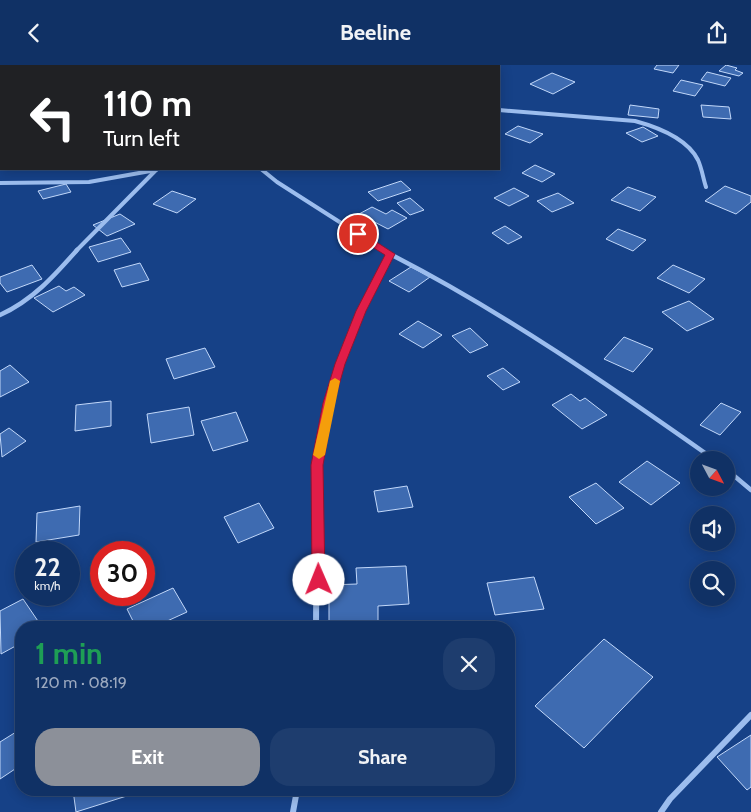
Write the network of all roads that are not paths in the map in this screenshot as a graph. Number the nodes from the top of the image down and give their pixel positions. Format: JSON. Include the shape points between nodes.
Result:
{"nodes":[{"id":1,"x":500,"y":110,"type":"edge"},
{"id":2,"x":153,"y":170,"type":"edge"},
{"id":3,"x":156,"y":170,"type":"edge"},
{"id":4,"x":262,"y":170,"type":"edge"},
{"id":5,"x":0,"y":183,"type":"edge"},
{"id":6,"x":706,"y":187,"type":"dead end"},
{"id":7,"x":390,"y":254,"type":"junction"},
{"id":8,"x":0,"y":315,"type":"edge"},
{"id":9,"x":702,"y":451,"type":"edge"},
{"id":10,"x":735,"y":477,"type":"edge"},
{"id":11,"x":751,"y":490,"type":"edge"},
{"id":12,"x":316,"y":621,"type":"edge"},
{"id":13,"x":751,"y":715,"type":"edge"},
{"id":14,"x":296,"y":796,"type":"edge"},
{"id":15,"x":293,"y":812,"type":"edge"},
{"id":16,"x":662,"y":812,"type":"edge"}],
"edges":[{"from":1,"to":6,"type":"street","via":[[650,125],[670,135],[696,157]]},
{"from":2,"to":5,"type":"street","via":[[114,179]]},
{"from":3,"to":8,"type":"street","via":[[91,234],[50,282],[20,305]]},
{"from":4,"to":7,"type":"street"},
{"from":7,"to":9,"type":"street","via":[[439,279],[569,359]]},
{"from":7,"to":12,"type":"street","via":[[361,311],[328,403],[317,465]]},
{"from":10,"to":11,"type":"street"},
{"from":13,"to":16,"type":"street","via":[[670,799]]},
{"from":14,"to":15,"type":"street"}]}
